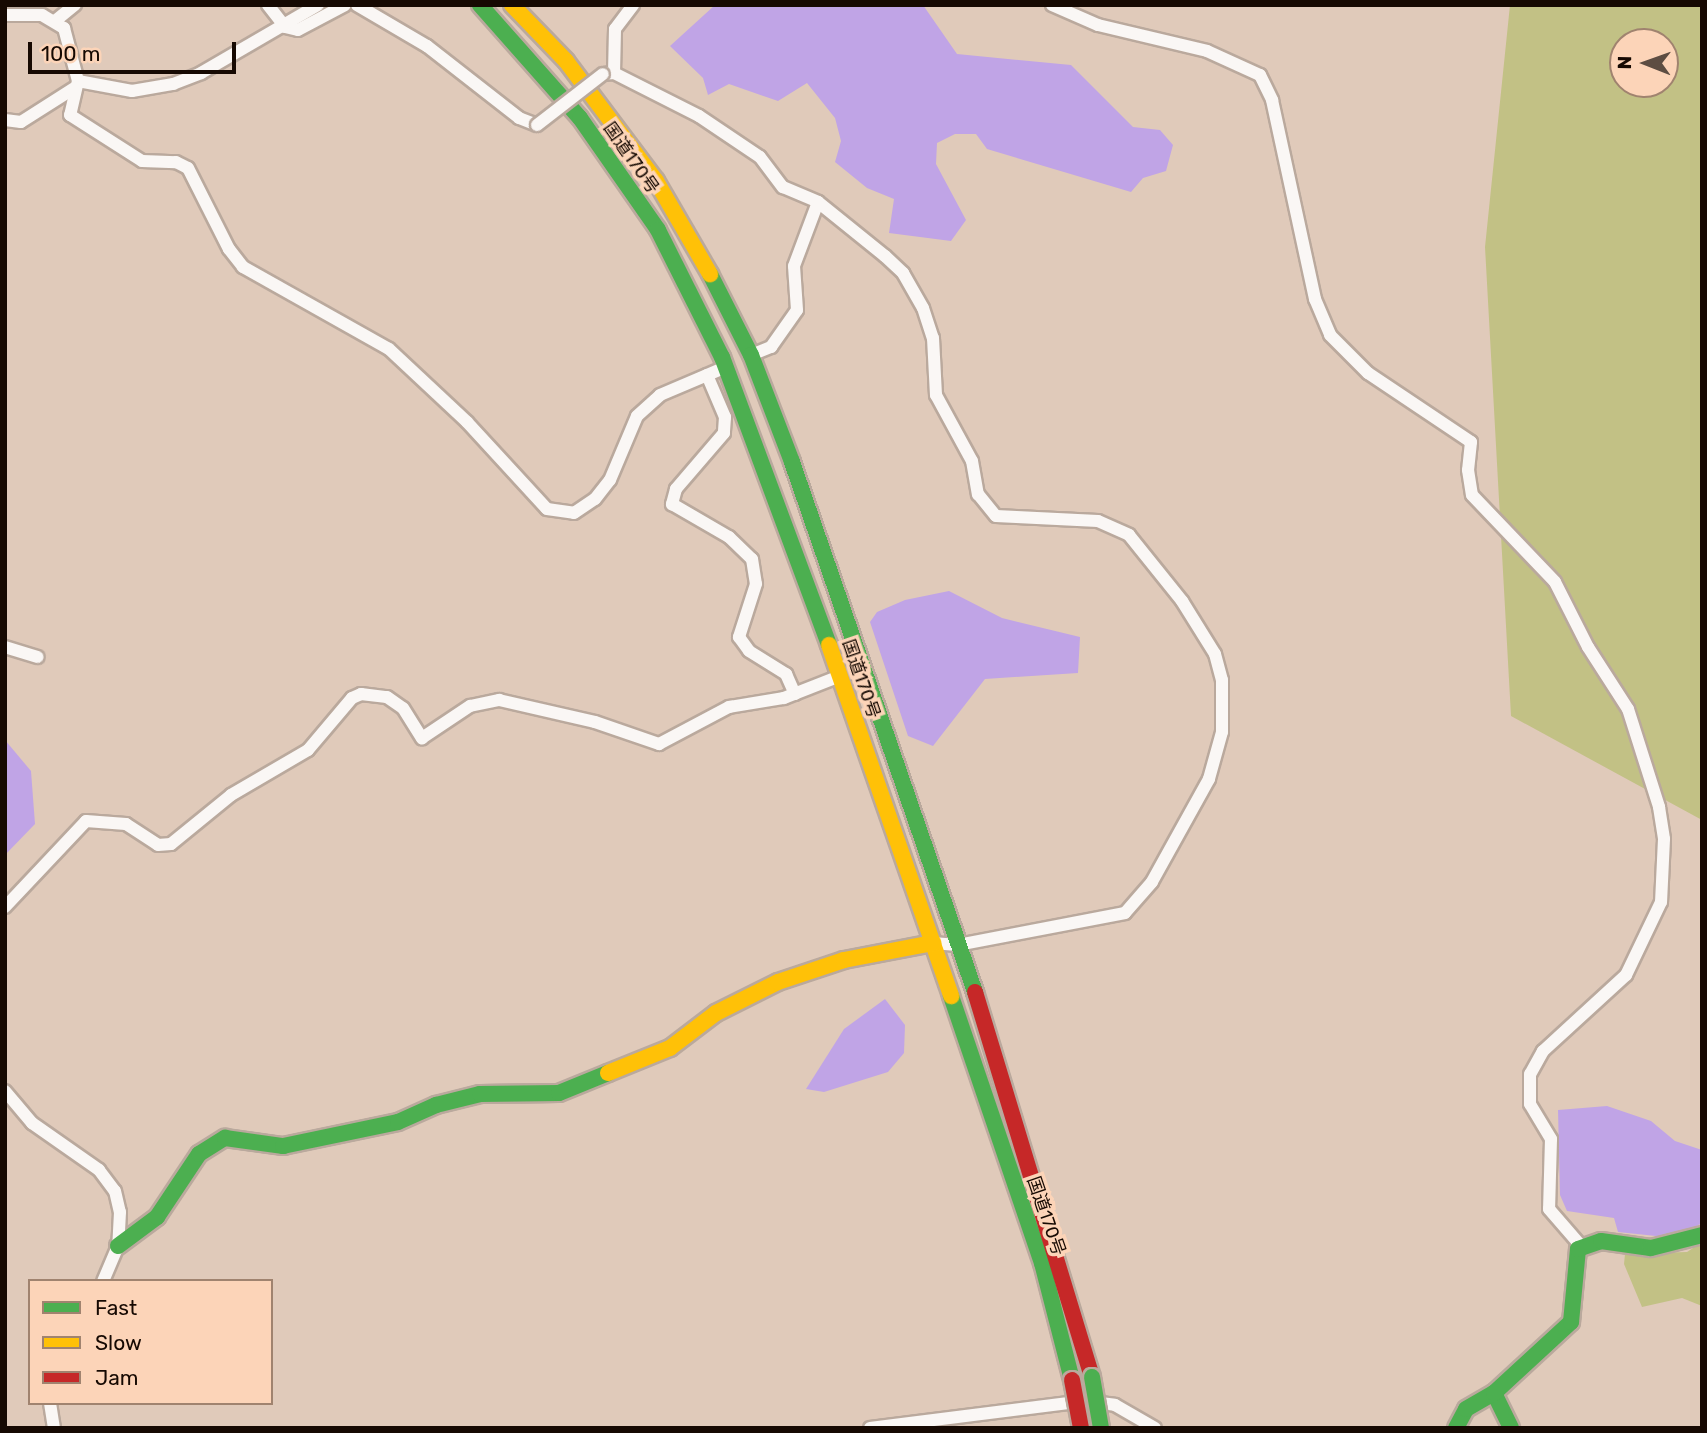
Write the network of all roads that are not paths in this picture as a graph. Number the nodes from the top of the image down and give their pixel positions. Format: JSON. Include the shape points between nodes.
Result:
{"nodes":[{"id":1,"x":75,"y":5,"type":"edge"},
{"id":2,"x":268,"y":5,"type":"edge"},
{"id":3,"x":318,"y":5,"type":"edge"},
{"id":4,"x":345,"y":5,"type":"edge"},
{"id":5,"x":357,"y":5,"type":"edge"},
{"id":6,"x":480,"y":5,"type":"edge"},
{"id":7,"x":512,"y":5,"type":"edge"},
{"id":8,"x":634,"y":5,"type":"edge"},
{"id":9,"x":1052,"y":5,"type":"edge"},
{"id":10,"x":5,"y":15,"type":"edge"},
{"id":11,"x":55,"y":20,"type":"junction"},
{"id":12,"x":285,"y":27,"type":"junction"},
{"id":13,"x":608,"y":74,"type":"junction"},
{"id":14,"x":77,"y":84,"type":"junction"},
{"id":15,"x":5,"y":120,"type":"edge"},
{"id":16,"x":818,"y":202,"type":"junction"},
{"id":17,"x":751,"y":355,"type":"junction"},
{"id":18,"x":726,"y":367,"type":"junction"},
{"id":19,"x":707,"y":375,"type":"junction"},
{"id":20,"x":5,"y":647,"type":"edge"},
{"id":21,"x":37,"y":657,"type":"dead end"},
{"id":22,"x":840,"y":676,"type":"junction"},
{"id":23,"x":794,"y":694,"type":"junction"},
{"id":24,"x":5,"y":907,"type":"edge"},
{"id":25,"x":933,"y":943,"type":"junction"},
{"id":26,"x":957,"y":945,"type":"junction"},
{"id":27,"x":5,"y":1091,"type":"edge"},
{"id":28,"x":1702,"y":1236,"type":"edge"},
{"id":29,"x":118,"y":1246,"type":"junction"},
{"id":30,"x":1578,"y":1249,"type":"junction"},
{"id":31,"x":104,"y":1279,"type":"edge"},
{"id":32,"x":1494,"y":1392,"type":"junction"},
{"id":33,"x":50,"y":1405,"type":"edge"},
{"id":34,"x":54,"y":1428,"type":"edge"},
{"id":35,"x":870,"y":1428,"type":"edge"},
{"id":36,"x":1081,"y":1428,"type":"edge"},
{"id":37,"x":1101,"y":1428,"type":"edge"},
{"id":38,"x":1155,"y":1428,"type":"edge"},
{"id":39,"x":1456,"y":1428,"type":"edge"},
{"id":40,"x":1511,"y":1428,"type":"edge"}],
"edges":[{"from":1,"to":11,"type":"street"},
{"from":2,"to":12,"type":"street"},
{"from":3,"to":12,"type":"street"},
{"from":4,"to":12,"type":"street","via":[[298,30]]},
{"from":5,"to":13,"type":"street","bridge":true,"via":[[427,46],[519,118],[537,125]]},
{"from":6,"to":18,"type":"main road","name":"国道170号","via":[[580,118],[658,230]]},
{"from":7,"to":17,"type":"main road","name":"国道170号","via":[[566,61],[656,181],[728,305]]},
{"from":8,"to":13,"type":"street","via":[[615,29]]},
{"from":9,"to":30,"type":"street","via":[[1098,25],[1208,51],[1260,75],[1272,100],[1315,299],[1330,335],[1368,373],[1471,442],[1468,470],[1472,495],[1555,582],[1628,709],[1659,807],[1664,839],[1661,902],[1626,975],[1543,1051],[1530,1074],[1530,1104],[1551,1139],[1549,1209],[1581,1246]]},
{"from":10,"to":11,"type":"street","via":[[42,15]]},
{"from":11,"to":14,"type":"street","via":[[64,28]]},
{"from":12,"to":14,"type":"street","via":[[173,84],[132,90]]},
{"from":13,"to":16,"type":"street","via":[[699,116],[760,157],[783,187]]},
{"from":14,"to":15,"type":"street","via":[[21,122]]},
{"from":14,"to":19,"type":"street","via":[[70,115],[142,161],[176,162],[188,168],[243,267],[389,349],[467,422],[547,509],[574,513],[595,499],[610,480],[637,416],[660,395]]},
{"from":16,"to":17,"type":"street","via":[[794,266],[797,310],[771,347]]},
{"from":16,"to":26,"type":"street","via":[[885,256],[909,285],[933,338],[936,395],[972,461],[978,494],[996,516],[1098,521],[1129,535],[1206,635],[1223,680],[1222,732],[1209,779],[1152,882],[1125,913]]},
{"from":17,"to":26,"type":"main road","name":"国道170号"},
{"from":18,"to":19,"type":"street"},
{"from":18,"to":22,"type":"main road","name":"国道170号"},
{"from":19,"to":23,"type":"street","via":[[724,417],[724,433],[676,489],[672,504],[729,537],[752,559],[756,584],[741,624],[741,644],[786,674]]},
{"from":20,"to":21,"type":"street"},
{"from":22,"to":23,"type":"street"},
{"from":22,"to":25,"type":"main road","name":"国道170号"},
{"from":23,"to":24,"type":"street","via":[[729,707],[659,744],[595,722],[499,700],[470,706],[422,738],[403,708],[387,697],[361,694],[337,714],[308,750],[231,795],[171,844],[158,845],[126,824],[86,821]]},
{"from":25,"to":26,"type":"street"},
{"from":25,"to":29,"type":"main road","via":[[844,960],[778,982],[716,1013],[670,1048],[559,1093],[480,1094],[436,1105],[398,1122],[283,1146],[225,1138],[199,1154],[156,1217]]},
{"from":25,"to":36,"type":"main road","name":"国道170号","bridge":true,"via":[[1042,1263]]},
{"from":26,"to":37,"type":"main road","name":"国道170号","bridge":true,"via":[[1052,1237],[1092,1377]]},
{"from":27,"to":29,"type":"street","via":[[53,1142],[107,1177],[120,1212]]},
{"from":28,"to":30,"type":"main road","via":[[1651,1248],[1601,1241]]},
{"from":29,"to":31,"type":"street"},
{"from":30,"to":32,"type":"main road","via":[[1572,1271],[1576,1303],[1571,1322]]},
{"from":32,"to":39,"type":"main road","via":[[1466,1409]]},
{"from":32,"to":40,"type":"main road"},
{"from":33,"to":34,"type":"street"},
{"from":35,"to":38,"type":"street","via":[[1084,1401],[1122,1408]]}]}
